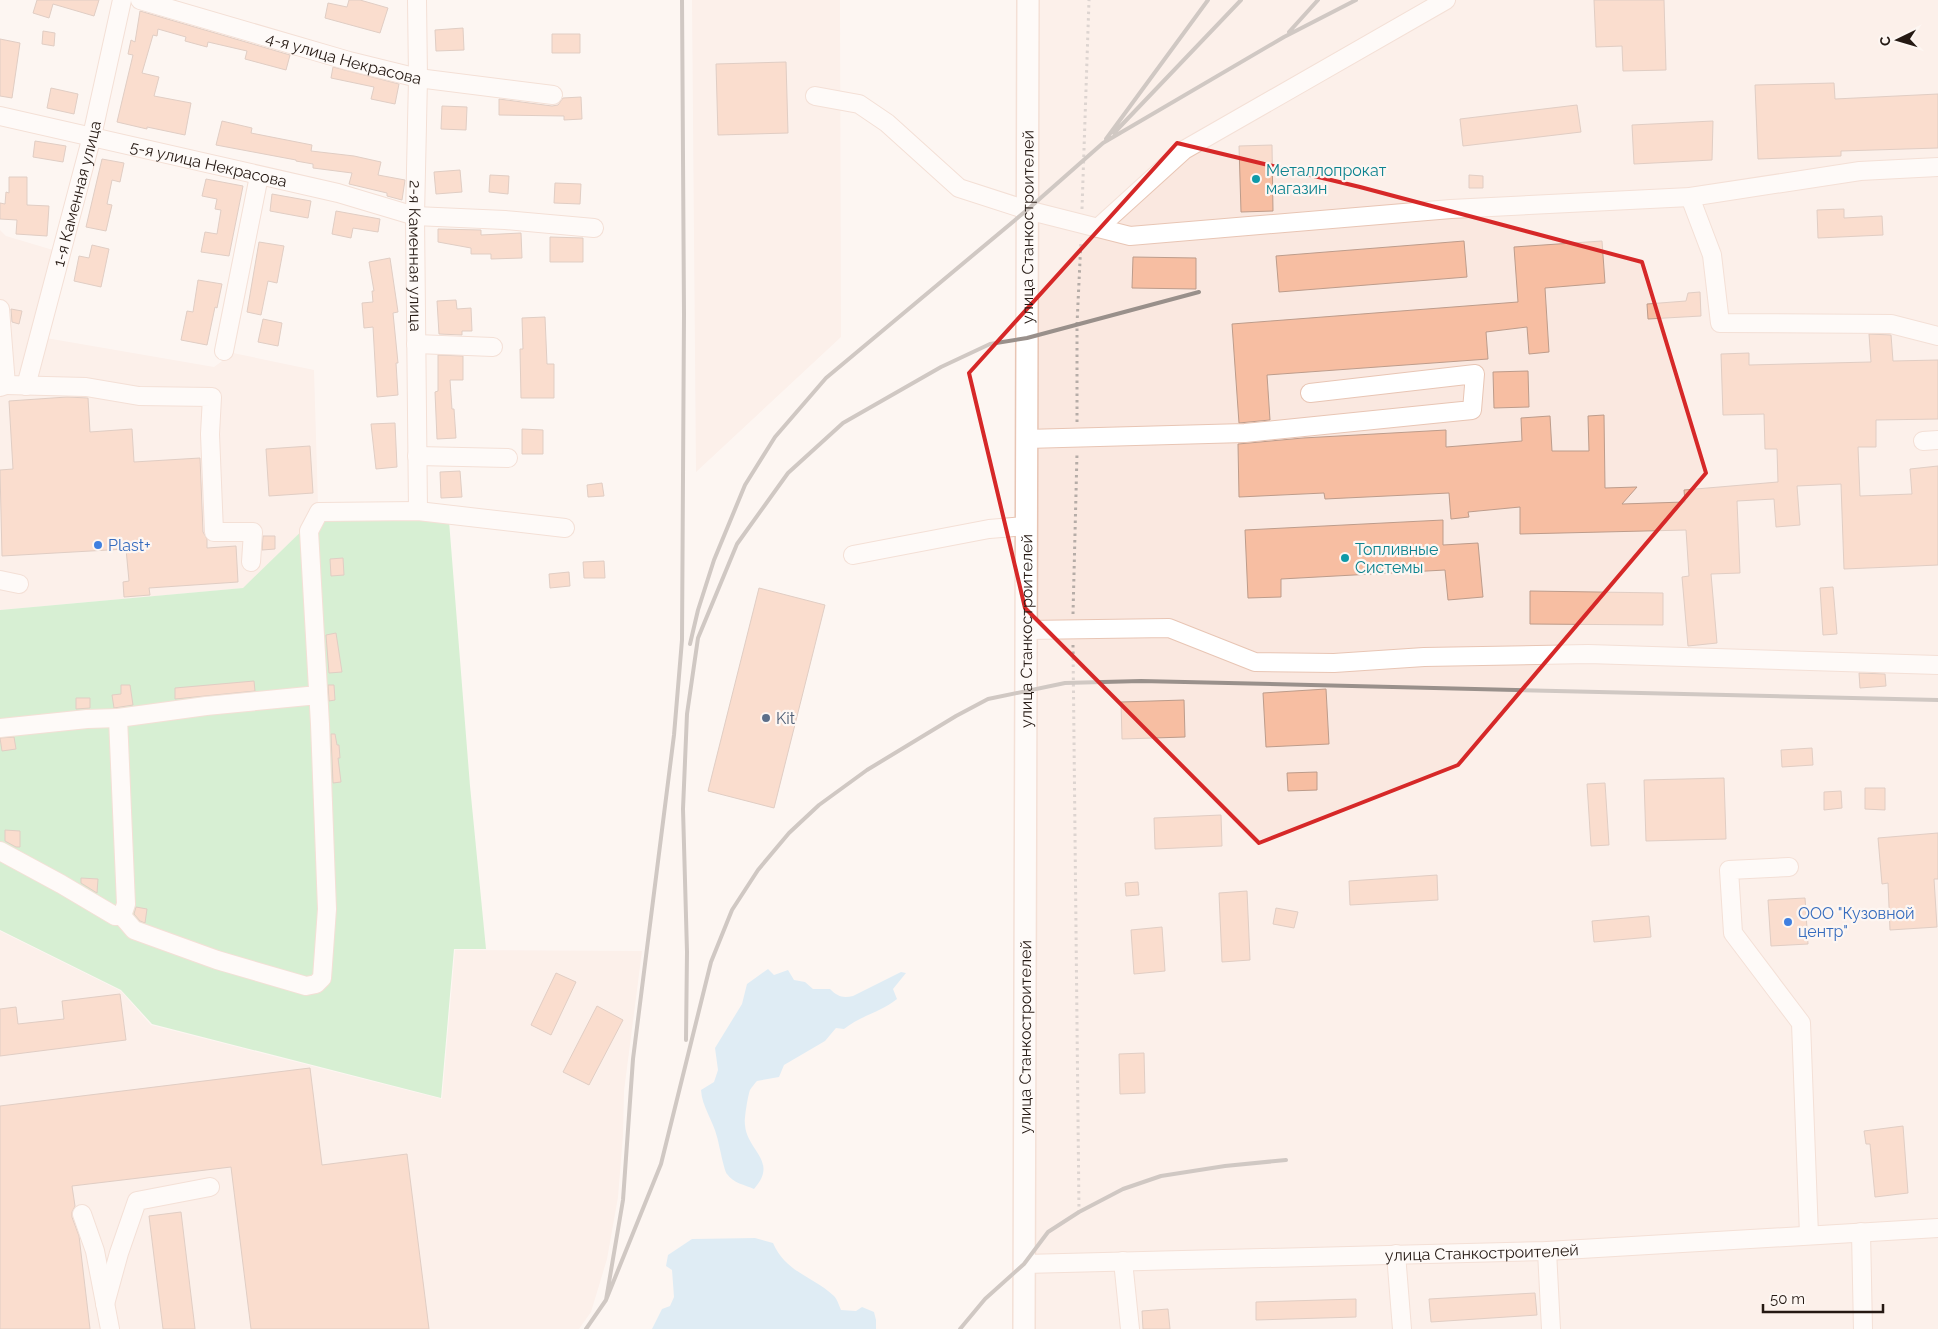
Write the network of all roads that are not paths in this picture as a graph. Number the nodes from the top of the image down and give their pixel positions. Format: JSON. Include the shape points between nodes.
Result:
{"nodes":[{"id":1,"x":122,"y":0,"type":"edge"},
{"id":2,"x":140,"y":0,"type":"edge"},
{"id":3,"x":417,"y":0,"type":"edge"},
{"id":4,"x":1028,"y":0,"type":"edge"},
{"id":5,"x":1446,"y":0,"type":"edge"},
{"id":6,"x":418,"y":78,"type":"junction"},
{"id":7,"x":553,"y":95,"type":"dead end"},
{"id":8,"x":815,"y":96,"type":"dead end"},
{"id":9,"x":0,"y":116,"type":"edge"},
{"id":10,"x":92,"y":136,"type":"junction"},
{"id":11,"x":1938,"y":168,"type":"edge"},
{"id":12,"x":259,"y":176,"type":"junction"},
{"id":13,"x":1690,"y":196,"type":"junction"},
{"id":14,"x":1027,"y":210,"type":"junction"},
{"id":15,"x":415,"y":216,"type":"junction"},
{"id":16,"x":1090,"y":226,"type":"junction"},
{"id":17,"x":594,"y":228,"type":"dead end"},
{"id":18,"x":0,"y":309,"type":"edge"},
{"id":19,"x":1938,"y":336,"type":"edge"},
{"id":20,"x":416,"y":344,"type":"junction"},
{"id":21,"x":493,"y":348,"type":"dead end"},
{"id":22,"x":224,"y":351,"type":"dead end"},
{"id":23,"x":3,"y":386,"type":"edge"},
{"id":24,"x":26,"y":386,"type":"junction"},
{"id":25,"x":1310,"y":393,"type":"dead end"},
{"id":26,"x":1026,"y":439,"type":"junction"},
{"id":27,"x":417,"y":456,"type":"junction"},
{"id":28,"x":508,"y":458,"type":"dead end"},
{"id":29,"x":418,"y":511,"type":"junction"},
{"id":30,"x":1026,"y":526,"type":"junction"},
{"id":31,"x":565,"y":528,"type":"dead end"},
{"id":32,"x":854,"y":555,"type":"dead end"},
{"id":33,"x":252,"y":562,"type":"dead end"},
{"id":34,"x":0,"y":580,"type":"edge"},
{"id":35,"x":19,"y":584,"type":"dead end"},
{"id":36,"x":1026,"y":630,"type":"junction"},
{"id":37,"x":1938,"y":666,"type":"edge"},
{"id":38,"x":318,"y":695,"type":"junction"},
{"id":39,"x":118,"y":718,"type":"junction"},
{"id":40,"x":0,"y":728,"type":"edge"},
{"id":41,"x":0,"y":851,"type":"edge"},
{"id":42,"x":1789,"y":867,"type":"dead end"},
{"id":43,"x":122,"y":916,"type":"junction"},
{"id":44,"x":210,"y":1187,"type":"dead end"},
{"id":45,"x":82,"y":1214,"type":"dead end"},
{"id":46,"x":1938,"y":1228,"type":"edge"},
{"id":47,"x":1861,"y":1232,"type":"junction"},
{"id":48,"x":1809,"y":1235,"type":"junction"},
{"id":49,"x":1547,"y":1251,"type":"junction"},
{"id":50,"x":1396,"y":1254,"type":"junction"},
{"id":51,"x":1123,"y":1261,"type":"junction"},
{"id":52,"x":1024,"y":1264,"type":"junction"},
{"id":53,"x":106,"y":1304,"type":"junction"},
{"id":54,"x":110,"y":1329,"type":"edge"},
{"id":55,"x":1024,"y":1329,"type":"edge"},
{"id":56,"x":1130,"y":1329,"type":"edge"},
{"id":57,"x":1402,"y":1329,"type":"edge"},
{"id":58,"x":1551,"y":1329,"type":"edge"},
{"id":59,"x":1863,"y":1329,"type":"edge"}],
"edges":[{"from":1,"to":10,"type":"street","name":"1-я Каменная улица"},
{"from":2,"to":6,"type":"street","name":"4-я улица Некрасова"},
{"from":3,"to":6,"type":"street","name":"2-я Каменная улица"},
{"from":4,"to":14,"type":"main road","name":"улица Станкостроителей"},
{"from":5,"to":16,"type":"street","via":[[1184,150]]},
{"from":6,"to":7,"type":"street","name":"4-я улица Некрасова"},
{"from":6,"to":15,"type":"street","name":"2-я Каменная улица"},
{"from":8,"to":14,"type":"street","via":[[859,104],[887,123],[959,188]]},
{"from":9,"to":10,"type":"street","name":"5-я улица Некрасова"},
{"from":10,"to":12,"type":"street","name":"5-я улица Некрасова"},
{"from":10,"to":24,"type":"street","name":"1-я Каменная улица"},
{"from":11,"to":13,"type":"street","via":[[1860,171]]},
{"from":12,"to":15,"type":"street","name":"5-я улица Некрасова","via":[[338,193]]},
{"from":12,"to":22,"type":"street"},
{"from":13,"to":16,"type":"street","via":[[1451,209],[1130,236]]},
{"from":13,"to":19,"type":"street","via":[[1712,255],[1720,322],[1891,324]]},
{"from":14,"to":16,"type":"street"},
{"from":14,"to":26,"type":"main road","name":"улица Станкостроителей"},
{"from":15,"to":17,"type":"street","name":"5-я улица Некрасова"},
{"from":15,"to":20,"type":"street","name":"2-я Каменная улица"},
{"from":18,"to":23,"type":"street"},
{"from":20,"to":21,"type":"street"},
{"from":20,"to":27,"type":"street","name":"2-я Каменная улица"},
{"from":23,"to":24,"type":"street"},
{"from":24,"to":33,"type":"street","via":[[86,387],[140,396],[212,397],[210,434],[214,532],[253,532]]},
{"from":25,"to":26,"type":"street","via":[[1475,374],[1472,410],[1245,433]]},
{"from":26,"to":30,"type":"main road","name":"улица Станкостроителей"},
{"from":27,"to":28,"type":"street"},
{"from":27,"to":29,"type":"street","name":"2-я Каменная улица"},
{"from":29,"to":31,"type":"street"},
{"from":29,"to":38,"type":"street","via":[[319,512],[309,531]]},
{"from":30,"to":32,"type":"street","via":[[989,528]]},
{"from":30,"to":36,"type":"main road","name":"улица Станкостроителей"},
{"from":34,"to":35,"type":"street"},
{"from":36,"to":37,"type":"street","via":[[1169,628],[1255,662],[1334,663],[1424,657],[1588,654]]},
{"from":36,"to":52,"type":"main road","name":"улица Станкостроителей"},
{"from":38,"to":39,"type":"street"},
{"from":38,"to":43,"type":"street","via":[[327,909],[322,978],[316,984],[306,986],[217,960],[134,930]]},
{"from":39,"to":40,"type":"street"},
{"from":39,"to":43,"type":"street","via":[[126,904]]},
{"from":41,"to":43,"type":"street","via":[[116,916]]},
{"from":42,"to":48,"type":"street","via":[[1729,870],[1733,933],[1801,1023]]},
{"from":44,"to":53,"type":"street","via":[[137,1201]]},
{"from":45,"to":53,"type":"street","via":[[95,1251]]},
{"from":46,"to":47,"type":"street","name":"улица Станкостроителей"},
{"from":47,"to":48,"type":"street","name":"улица Станкостроителей"},
{"from":47,"to":59,"type":"street"},
{"from":48,"to":49,"type":"street","name":"улица Станкостроителей"},
{"from":49,"to":50,"type":"street","name":"улица Станкостроителей"},
{"from":49,"to":58,"type":"street"},
{"from":50,"to":51,"type":"street","name":"улица Станкостроителей"},
{"from":50,"to":57,"type":"street"},
{"from":51,"to":52,"type":"street","name":"улица Станкостроителей"},
{"from":51,"to":56,"type":"street"},
{"from":52,"to":55,"type":"main road","name":"улица Станкостроителей"},
{"from":53,"to":54,"type":"street"}]}
